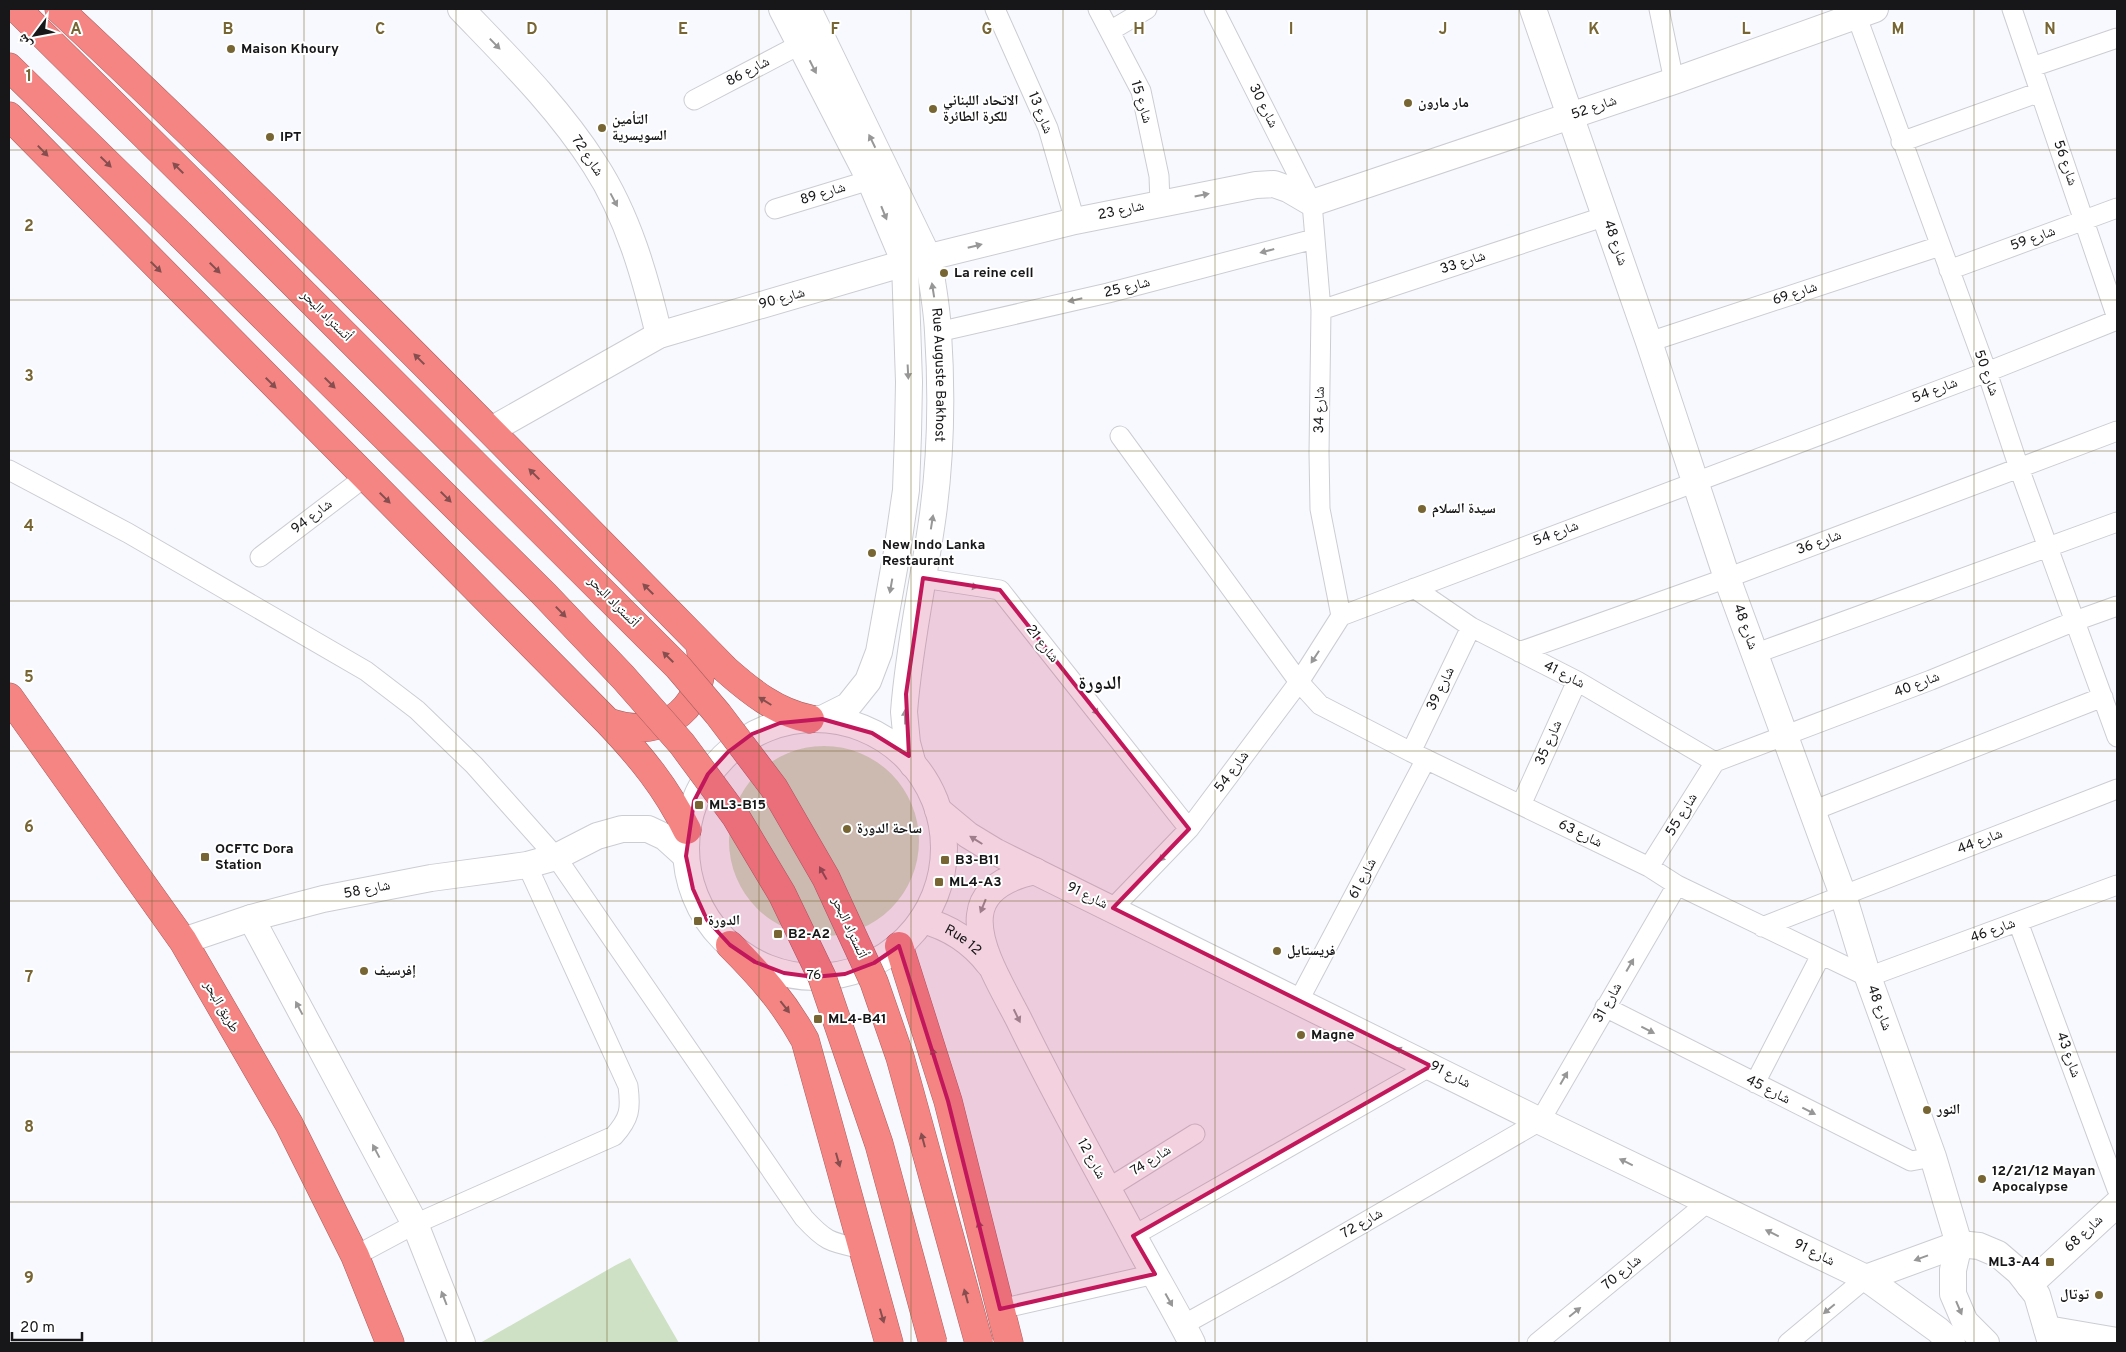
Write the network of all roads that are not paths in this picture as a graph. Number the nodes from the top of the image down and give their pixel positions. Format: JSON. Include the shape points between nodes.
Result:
{"nodes":[{"id":1,"x":17,"y":9,"type":"edge"},
{"id":2,"x":59,"y":9,"type":"edge"},
{"id":3,"x":461,"y":9,"type":"edge"},
{"id":4,"x":782,"y":9,"type":"edge"},
{"id":5,"x":808,"y":9,"type":"edge"},
{"id":6,"x":995,"y":9,"type":"edge"},
{"id":7,"x":1098,"y":9,"type":"edge"},
{"id":8,"x":1147,"y":9,"type":"edge"},
{"id":9,"x":1214,"y":9,"type":"edge"},
{"id":10,"x":1533,"y":9,"type":"edge"},
{"id":11,"x":1659,"y":9,"type":"edge"},
{"id":12,"x":2012,"y":9,"type":"edge"},
{"id":13,"x":1862,"y":11,"type":"edge"},
{"id":14,"x":1110,"y":31,"type":"junction"},
{"id":15,"x":2117,"y":38,"type":"edge"},
{"id":16,"x":801,"y":44,"type":"junction"},
{"id":17,"x":9,"y":67,"type":"edge"},
{"id":18,"x":2032,"y":67,"type":"junction"},
{"id":19,"x":1674,"y":81,"type":"junction"},
{"id":20,"x":2040,"y":92,"type":"junction"},
{"id":21,"x":694,"y":100,"type":"dead end"},
{"id":22,"x":9,"y":116,"type":"edge"},
{"id":23,"x":1572,"y":116,"type":"junction"},
{"id":24,"x":1902,"y":142,"type":"junction"},
{"id":25,"x":870,"y":180,"type":"junction"},
{"id":26,"x":1160,"y":203,"type":"junction"},
{"id":27,"x":1312,"y":203,"type":"junction"},
{"id":28,"x":2117,"y":208,"type":"edge"},
{"id":29,"x":775,"y":209,"type":"dead end"},
{"id":30,"x":1606,"y":216,"type":"junction"},
{"id":31,"x":2084,"y":220,"type":"junction"},
{"id":32,"x":1075,"y":221,"type":"junction"},
{"id":33,"x":1314,"y":239,"type":"junction"},
{"id":34,"x":1940,"y":246,"type":"junction"},
{"id":35,"x":916,"y":260,"type":"junction"},
{"id":36,"x":1949,"y":270,"type":"junction"},
{"id":37,"x":1321,"y":310,"type":"junction"},
{"id":38,"x":2117,"y":319,"type":"edge"},
{"id":39,"x":938,"y":332,"type":"junction"},
{"id":40,"x":659,"y":335,"type":"junction"},
{"id":41,"x":1649,"y":342,"type":"junction"},
{"id":42,"x":1987,"y":372,"type":"junction"},
{"id":43,"x":491,"y":430,"type":"junction"},
{"id":44,"x":2117,"y":431,"type":"edge"},
{"id":45,"x":1120,"y":436,"type":"dead end"},
{"id":46,"x":2019,"y":468,"type":"junction"},
{"id":47,"x":9,"y":470,"type":"edge"},
{"id":48,"x":365,"y":477,"type":"junction"},
{"id":49,"x":1694,"y":482,"type":"junction"},
{"id":50,"x":2117,"y":522,"type":"edge"},
{"id":51,"x":2049,"y":548,"type":"junction"},
{"id":52,"x":260,"y":557,"type":"dead end"},
{"id":53,"x":923,"y":578,"type":"junction"},
{"id":54,"x":1727,"y":578,"type":"junction"},
{"id":55,"x":1414,"y":588,"type":"junction"},
{"id":56,"x":2117,"y":606,"type":"edge"},
{"id":57,"x":1341,"y":616,"type":"junction"},
{"id":58,"x":2075,"y":621,"type":"junction"},
{"id":59,"x":1471,"y":627,"type":"junction"},
{"id":60,"x":700,"y":644,"type":"junction"},
{"id":61,"x":1519,"y":652,"type":"junction"},
{"id":62,"x":1754,"y":654,"type":"junction"},
{"id":63,"x":1577,"y":681,"type":"junction"},
{"id":64,"x":1299,"y":682,"type":"junction"},
{"id":65,"x":9,"y":697,"type":"edge"},
{"id":66,"x":2103,"y":697,"type":"junction"},
{"id":67,"x":816,"y":719,"type":"junction"},
{"id":68,"x":608,"y":722,"type":"junction"},
{"id":69,"x":1784,"y":735,"type":"junction"},
{"id":70,"x":2117,"y":737,"type":"edge"},
{"id":71,"x":1419,"y":755,"type":"junction"},
{"id":72,"x":1715,"y":762,"type":"junction"},
{"id":73,"x":913,"y":765,"type":"junction"},
{"id":74,"x":2117,"y":789,"type":"edge"},
{"id":75,"x":1521,"y":805,"type":"junction"},
{"id":76,"x":938,"y":810,"type":"junction"},
{"id":77,"x":1812,"y":811,"type":"junction"},
{"id":78,"x":1189,"y":829,"type":"junction"},
{"id":79,"x":686,"y":843,"type":"junction"},
{"id":80,"x":556,"y":857,"type":"junction"},
{"id":81,"x":527,"y":865,"type":"junction"},
{"id":82,"x":1649,"y":867,"type":"junction"},
{"id":83,"x":1035,"y":871,"type":"junction"},
{"id":84,"x":1677,"y":885,"type":"junction"},
{"id":85,"x":2117,"y":885,"type":"edge"},
{"id":86,"x":1842,"y":895,"type":"junction"},
{"id":87,"x":1113,"y":908,"type":"junction"},
{"id":88,"x":251,"y":918,"type":"junction"},
{"id":89,"x":922,"y":920,"type":"junction"},
{"id":90,"x":2018,"y":922,"type":"junction"},
{"id":91,"x":1762,"y":927,"type":"junction"},
{"id":92,"x":183,"y":941,"type":"junction"},
{"id":93,"x":730,"y":945,"type":"junction"},
{"id":94,"x":899,"y":946,"type":"junction"},
{"id":95,"x":1821,"y":955,"type":"junction"},
{"id":96,"x":995,"y":972,"type":"junction"},
{"id":97,"x":1868,"y":977,"type":"junction"},
{"id":98,"x":1299,"y":1000,"type":"junction"},
{"id":99,"x":1605,"y":1008,"type":"junction"},
{"id":100,"x":1431,"y":1066,"type":"junction"},
{"id":101,"x":1755,"y":1084,"type":"junction"},
{"id":102,"x":1540,"y":1120,"type":"junction"},
{"id":103,"x":1195,"y":1134,"type":"dead end"},
{"id":104,"x":1933,"y":1157,"type":"junction"},
{"id":105,"x":1107,"y":1189,"type":"junction"},
{"id":106,"x":2117,"y":1189,"type":"edge"},
{"id":107,"x":1708,"y":1202,"type":"junction"},
{"id":108,"x":2117,"y":1204,"type":"edge"},
{"id":109,"x":415,"y":1224,"type":"junction"},
{"id":110,"x":1133,"y":1236,"type":"junction"},
{"id":111,"x":1959,"y":1244,"type":"junction"},
{"id":112,"x":863,"y":1250,"type":"junction"},
{"id":113,"x":355,"y":1256,"type":"junction"},
{"id":114,"x":1155,"y":1274,"type":"junction"},
{"id":115,"x":1866,"y":1278,"type":"junction"},
{"id":116,"x":2029,"y":1285,"type":"junction"},
{"id":117,"x":1000,"y":1309,"type":"junction"},
{"id":118,"x":1187,"y":1334,"type":"edge"},
{"id":119,"x":2049,"y":1336,"type":"edge"},
{"id":120,"x":2117,"y":1341,"type":"edge"},
{"id":121,"x":390,"y":1343,"type":"edge"},
{"id":122,"x":462,"y":1343,"type":"edge"},
{"id":123,"x":889,"y":1343,"type":"edge"},
{"id":124,"x":933,"y":1343,"type":"edge"},
{"id":125,"x":979,"y":1343,"type":"edge"},
{"id":126,"x":1008,"y":1343,"type":"edge"},
{"id":127,"x":1537,"y":1343,"type":"edge"},
{"id":128,"x":1788,"y":1343,"type":"edge"},
{"id":129,"x":1952,"y":1343,"type":"edge"},
{"id":130,"x":1986,"y":1343,"type":"edge"}],
"edges":[{"from":125,"to":1,"type":"highway","name":"أتستراد البحر","one_way":true,"bridge":true,"via":[[900,1057],[874,982],[826,878],[774,788],[678,667]]},
{"from":43,"to":2,"type":"highway","one_way":true},
{"from":3,"to":40,"type":"street","name":"شارع 72","one_way":true,"via":[[554,110],[595,165],[624,220],[644,276]]},
{"from":4,"to":16,"type":"street","name":"Rue Auguste Bakhost"},
{"from":35,"to":5,"type":"street","name":"Rue Auguste Bakhost","one_way":true},
{"from":6,"to":32,"type":"street","name":"شارع 13","via":[[1048,128]]},
{"from":7,"to":14,"type":"street","name":"شارع 15"},
{"from":8,"to":14,"type":"street"},
{"from":9,"to":27,"type":"street","name":"شارع 30"},
{"from":10,"to":23,"type":"street","name":"شارع 48"},
{"from":11,"to":19,"type":"street"},
{"from":12,"to":18,"type":"street","name":"شارع 56"},
{"from":13,"to":19,"type":"street","name":"شارع 52"},
{"from":13,"to":24,"type":"street","name":"شارع 50"},
{"from":14,"to":26,"type":"street","name":"شارع 15","via":[[1141,91],[1159,176]]},
{"from":15,"to":18,"type":"street"},
{"from":16,"to":21,"type":"street","name":"شارع 86"},
{"from":16,"to":25,"type":"street","name":"Rue Auguste Bakhost","one_way":true},
{"from":17,"to":124,"type":"highway","one_way":true,"bridge":true,"via":[[544,594],[682,744],[736,817],[782,894],[822,977],[879,1144]]},
{"from":18,"to":20,"type":"street","name":"شارع 56"},
{"from":19,"to":23,"type":"street","name":"شارع 52"},
{"from":20,"to":24,"type":"street"},
{"from":20,"to":31,"type":"street","name":"شارع 56"},
{"from":22,"to":48,"type":"highway","one_way":true},
{"from":23,"to":27,"type":"street","name":"شارع 52"},
{"from":23,"to":30,"type":"street","name":"شارع 48"},
{"from":24,"to":34,"type":"street","name":"شارع 50"},
{"from":25,"to":29,"type":"street","name":"شارع 89"},
{"from":25,"to":35,"type":"street","name":"Rue Auguste Bakhost","one_way":true},
{"from":26,"to":27,"type":"street","name":"شارع 23","one_way":true,"via":[[1274,184]]},
{"from":26,"to":32,"type":"street","name":"شارع 23"},
{"from":27,"to":33,"type":"street","name":"شارع 34"},
{"from":28,"to":31,"type":"street","name":"شارع 59"},
{"from":30,"to":37,"type":"street","name":"شارع 33"},
{"from":30,"to":41,"type":"street","name":"شارع 48"},
{"from":31,"to":36,"type":"street","name":"شارع 59"},
{"from":31,"to":38,"type":"street","name":"شارع 56"},
{"from":35,"to":32,"type":"street","name":"شارع 23","one_way":true},
{"from":33,"to":37,"type":"street","name":"شارع 34"},
{"from":33,"to":39,"type":"street","name":"شارع 25","one_way":true,"via":[[1108,293]]},
{"from":34,"to":36,"type":"street","name":"شارع 50"},
{"from":34,"to":41,"type":"street","name":"شارع 69"},
{"from":39,"to":35,"type":"street","name":"Rue Auguste Bakhost","one_way":true},
{"from":35,"to":40,"type":"street","name":"شارع 90"},
{"from":35,"to":67,"type":"street","name":"Rue Auguste Bakhost","one_way":true,"via":[[906,490],[879,652],[868,681],[848,706]]},
{"from":36,"to":42,"type":"street","name":"شارع 50"},
{"from":37,"to":57,"type":"street","name":"شارع 34","via":[[1320,509]]},
{"from":38,"to":42,"type":"street","name":"شارع 54"},
{"from":53,"to":39,"type":"street","name":"Rue Auguste Bakhost","one_way":true,"via":[[933,512],[940,422]]},
{"from":40,"to":43,"type":"street","name":"شارع 90"},
{"from":41,"to":49,"type":"street","name":"شارع 48"},
{"from":42,"to":46,"type":"street","name":"شارع 50"},
{"from":42,"to":49,"type":"street","name":"شارع 54"},
{"from":60,"to":43,"type":"highway","one_way":true},
{"from":44,"to":46,"type":"street","name":"شارع 36"},
{"from":45,"to":64,"type":"street","name":"شارع 63"},
{"from":46,"to":51,"type":"street","name":"شارع 50"},
{"from":46,"to":54,"type":"street","name":"شارع 36"},
{"from":47,"to":80,"type":"street","via":[[128,533],[366,671],[417,710],[474,765]]},
{"from":48,"to":52,"type":"street","name":"شارع 94"},
{"from":48,"to":68,"type":"highway","one_way":true},
{"from":49,"to":54,"type":"street","name":"شارع 48"},
{"from":49,"to":55,"type":"street","name":"شارع 54"},
{"from":50,"to":51,"type":"street"},
{"from":51,"to":58,"type":"street","name":"شارع 50"},
{"from":51,"to":62,"type":"street"},
{"from":73,"to":53,"type":"street","name":"Rue Auguste Bakhost","one_way":true,"via":[[904,712]]},
{"from":53,"to":78,"type":"street","name":"شارع 21","one_way":true,"via":[[1000,590]]},
{"from":54,"to":61,"type":"street","name":"شارع 36"},
{"from":54,"to":62,"type":"street","name":"شارع 48"},
{"from":55,"to":57,"type":"street","name":"شارع 54"},
{"from":55,"to":59,"type":"street","name":"شارع 41"},
{"from":56,"to":58,"type":"street","name":"شارع 40"},
{"from":57,"to":64,"type":"street","name":"شارع 54","one_way":true},
{"from":58,"to":66,"type":"street","name":"شارع 50"},
{"from":58,"to":69,"type":"street","name":"شارع 40"},
{"from":59,"to":61,"type":"street","name":"شارع 41"},
{"from":59,"to":71,"type":"street","name":"شارع 39"},
{"from":67,"to":60,"type":"highway","one_way":true,"via":[[794,716],[756,696]]},
{"from":60,"to":68,"type":"highway","via":[[702,677],[696,694],[686,707],[666,722],[641,729]]},
{"from":61,"to":63,"type":"street","name":"شارع 41"},
{"from":62,"to":69,"type":"street","name":"شارع 48"},
{"from":63,"to":72,"type":"street","name":"شارع 41"},
{"from":63,"to":75,"type":"street","name":"شارع 35"},
{"from":64,"to":71,"type":"street","name":"شارع 63","via":[[1320,705]]},
{"from":64,"to":78,"type":"street","name":"شارع 54"},
{"from":65,"to":92,"type":"highway","name":"طريق البحر"},
{"from":66,"to":70,"type":"street","name":"شارع 50"},
{"from":66,"to":77,"type":"street"},
{"from":67,"to":73,"type":"street","via":[[848,723],[872,733]]},
{"from":67,"to":79,"type":"street","via":[[780,723],[752,734],[728,752],[708,774],[694,801]]},
{"from":68,"to":79,"type":"highway","via":[[663,785],[675,804]]},
{"from":69,"to":72,"type":"street","name":"شارع 40"},
{"from":69,"to":77,"type":"street","name":"شارع 48"},
{"from":71,"to":75,"type":"street","name":"شارع 63"},
{"from":71,"to":98,"type":"street","name":"شارع 61"},
{"from":72,"to":82,"type":"street","name":"شارع 55"},
{"from":73,"to":76,"type":"street","via":[[928,786]]},
{"from":74,"to":86,"type":"street","name":"شارع 44"},
{"from":75,"to":82,"type":"street","name":"شارع 63"},
{"from":83,"to":76,"type":"street","name":"شارع 91","one_way":true,"via":[[981,843]]},
{"from":76,"to":89,"type":"street","name":"76","via":[[943,838],[942,867],[935,894]]},
{"from":77,"to":86,"type":"street","name":"شارع 48"},
{"from":78,"to":87,"type":"street","name":"شارع 54","one_way":true},
{"from":79,"to":80,"type":"street","name":"شارع 58","via":[[648,829],[622,829],[597,836]]},
{"from":79,"to":93,"type":"street","name":"76","via":[[693,889],[708,920]]},
{"from":80,"to":81,"type":"street","name":"شارع 58"},
{"from":80,"to":112,"type":"street","via":[[804,1218],[828,1241]]},
{"from":81,"to":88,"type":"street","name":"شارع 58","via":[[341,895]]},
{"from":81,"to":109,"type":"street","via":[[628,1086],[630,1106],[625,1124],[614,1136]]},
{"from":82,"to":84,"type":"street","name":"شارع 63"},
{"from":83,"to":87,"type":"street","name":"شارع 91"},
{"from":83,"to":96,"type":"street","one_way":true,"via":[[1006,880],[983,902],[981,936]]},
{"from":84,"to":91,"type":"street","name":"شارع 63"},
{"from":99,"to":84,"type":"street","name":"شارع 31","one_way":true},
{"from":85,"to":90,"type":"street","name":"شارع 46"},
{"from":86,"to":91,"type":"street"},
{"from":86,"to":97,"type":"street","name":"شارع 48"},
{"from":87,"to":98,"type":"street","name":"شارع 91"},
{"from":88,"to":92,"type":"street","name":"شارع 58"},
{"from":109,"to":88,"type":"street","one_way":true},
{"from":89,"to":94,"type":"street","name":"76"},
{"from":89,"to":96,"type":"street","name":"Rue 12","via":[[960,937],[979,952]]},
{"from":90,"to":97,"type":"street","name":"شارع 46"},
{"from":90,"to":106,"type":"street","name":"شارع 43"},
{"from":91,"to":95,"type":"street","name":"شارع 63"},
{"from":92,"to":113,"type":"highway","name":"طريق البحر","via":[[289,1124]]},
{"from":93,"to":94,"type":"street","name":"76","via":[[755,962],[784,974],[814,977],[845,974],[874,963]]},
{"from":93,"to":112,"type":"highway","one_way":true,"via":[[761,976],[790,1013],[805,1040]]},
{"from":117,"to":94,"type":"highway","one_way":true,"via":[[948,1101]]},
{"from":95,"to":97,"type":"street","name":"شارع 63"},
{"from":95,"to":101,"type":"street"},
{"from":96,"to":105,"type":"street","name":"شارع 12","one_way":true,"via":[[1052,1088]]},
{"from":97,"to":104,"type":"street","name":"شارع 48"},
{"from":100,"to":98,"type":"street","name":"شارع 91","one_way":true},
{"from":99,"to":101,"type":"street","name":"شارع 45","one_way":true},
{"from":102,"to":99,"type":"street","name":"شارع 31","one_way":true},
{"from":100,"to":102,"type":"street","name":"شارع 91"},
{"from":100,"to":110,"type":"street"},
{"from":101,"to":104,"type":"street","name":"شارع 45","one_way":true,"via":[[1910,1162]]},
{"from":107,"to":102,"type":"street","name":"شارع 91","one_way":true},
{"from":102,"to":118,"type":"street","name":"شارع 72","via":[[1282,1270]]},
{"from":103,"to":105,"type":"street","name":"شارع 74"},
{"from":104,"to":111,"type":"street","name":"شارع 48"},
{"from":105,"to":110,"type":"street","name":"شارع 12"},
{"from":115,"to":107,"type":"street","name":"شارع 91","one_way":true},
{"from":127,"to":107,"type":"street","name":"شارع 70","one_way":true},
{"from":108,"to":116,"type":"street","name":"شارع 68"},
{"from":109,"to":113,"type":"street"},
{"from":122,"to":109,"type":"street","one_way":true},
{"from":110,"to":114,"type":"street","name":"شارع 12"},
{"from":111,"to":115,"type":"street","one_way":true},
{"from":111,"to":116,"type":"street","via":[[1979,1246],[1998,1254],[2020,1272]]},
{"from":111,"to":130,"type":"street","one_way":true,"via":[[1953,1270],[1953,1294],[1965,1322]]},
{"from":112,"to":123,"type":"highway","one_way":true},
{"from":113,"to":121,"type":"highway","name":"طريق البحر"},
{"from":114,"to":117,"type":"street"},
{"from":114,"to":118,"type":"street","name":"شارع 12","one_way":true},
{"from":115,"to":128,"type":"street","one_way":true},
{"from":115,"to":129,"type":"street","name":"شارع 91"},
{"from":116,"to":119,"type":"street","via":[[2037,1295]]},
{"from":117,"to":126,"type":"highway"},
{"from":119,"to":120,"type":"street"}]}
